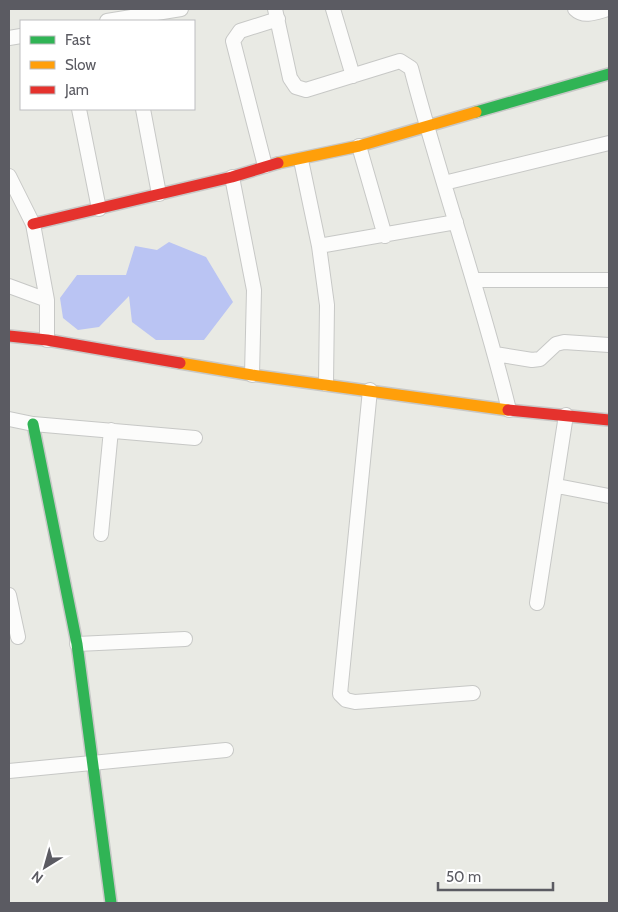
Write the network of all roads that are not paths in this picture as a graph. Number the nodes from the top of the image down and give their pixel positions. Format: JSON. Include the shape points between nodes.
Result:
{"nodes":[{"id":1,"x":181,"y":9,"type":"edge"},
{"id":2,"x":333,"y":9,"type":"edge"},
{"id":3,"x":575,"y":9,"type":"edge"},
{"id":4,"x":608,"y":9,"type":"edge"},
{"id":5,"x":277,"y":14,"type":"edge"},
{"id":6,"x":113,"y":20,"type":"edge"},
{"id":7,"x":609,"y":74,"type":"edge"},
{"id":8,"x":353,"y":76,"type":"junction"},
{"id":9,"x":79,"y":110,"type":"edge"},
{"id":10,"x":143,"y":110,"type":"edge"},
{"id":11,"x":426,"y":126,"type":"junction"},
{"id":12,"x":609,"y":143,"type":"edge"},
{"id":13,"x":359,"y":146,"type":"junction"},
{"id":14,"x":301,"y":160,"type":"junction"},
{"id":15,"x":265,"y":166,"type":"junction"},
{"id":16,"x":232,"y":176,"type":"junction"},
{"id":17,"x":10,"y":180,"type":"edge"},
{"id":18,"x":444,"y":183,"type":"junction"},
{"id":19,"x":159,"y":194,"type":"junction"},
{"id":20,"x":99,"y":209,"type":"junction"},
{"id":21,"x":456,"y":222,"type":"junction"},
{"id":22,"x":33,"y":224,"type":"junction"},
{"id":23,"x":384,"y":236,"type":"junction"},
{"id":24,"x":319,"y":246,"type":"junction"},
{"id":25,"x":474,"y":280,"type":"junction"},
{"id":26,"x":609,"y":280,"type":"edge"},
{"id":27,"x":9,"y":286,"type":"edge"},
{"id":28,"x":47,"y":300,"type":"junction"},
{"id":29,"x":9,"y":336,"type":"edge"},
{"id":30,"x":46,"y":340,"type":"junction"},
{"id":31,"x":609,"y":345,"type":"edge"},
{"id":32,"x":496,"y":354,"type":"junction"},
{"id":33,"x":252,"y":374,"type":"junction"},
{"id":34,"x":326,"y":384,"type":"junction"},
{"id":35,"x":370,"y":390,"type":"junction"},
{"id":36,"x":509,"y":410,"type":"junction"},
{"id":37,"x":566,"y":415,"type":"junction"},
{"id":38,"x":9,"y":419,"type":"edge"},
{"id":39,"x":609,"y":420,"type":"edge"},
{"id":40,"x":33,"y":424,"type":"junction"},
{"id":41,"x":111,"y":430,"type":"junction"},
{"id":42,"x":195,"y":438,"type":"dead end"},
{"id":43,"x":557,"y":486,"type":"junction"},
{"id":44,"x":609,"y":496,"type":"edge"},
{"id":45,"x":101,"y":534,"type":"dead end"},
{"id":46,"x":9,"y":595,"type":"edge"},
{"id":47,"x":537,"y":603,"type":"dead end"},
{"id":48,"x":18,"y":637,"type":"dead end"},
{"id":49,"x":185,"y":639,"type":"dead end"},
{"id":50,"x":77,"y":644,"type":"junction"},
{"id":51,"x":473,"y":693,"type":"dead end"},
{"id":52,"x":226,"y":750,"type":"dead end"},
{"id":53,"x":93,"y":764,"type":"junction"},
{"id":54,"x":9,"y":771,"type":"edge"},
{"id":55,"x":111,"y":903,"type":"edge"}],
"edges":[{"from":1,"to":6,"type":"street"},
{"from":2,"to":8,"type":"street"},
{"from":3,"to":4,"type":"street","via":[[588,14]]},
{"from":5,"to":8,"type":"street","via":[[290,78],[296,87],[306,90]]},
{"from":5,"to":15,"type":"street","via":[[240,31],[233,41]]},
{"from":7,"to":11,"type":"street"},
{"from":8,"to":11,"type":"street","via":[[400,61],[406,64],[411,68]]},
{"from":9,"to":20,"type":"street"},
{"from":10,"to":19,"type":"street"},
{"from":11,"to":13,"type":"street"},
{"from":11,"to":18,"type":"street"},
{"from":12,"to":18,"type":"street"},
{"from":13,"to":14,"type":"street"},
{"from":13,"to":23,"type":"street"},
{"from":14,"to":15,"type":"street"},
{"from":14,"to":24,"type":"street"},
{"from":15,"to":16,"type":"street"},
{"from":16,"to":19,"type":"street"},
{"from":16,"to":33,"type":"street","via":[[254,290]]},
{"from":17,"to":22,"type":"street"},
{"from":18,"to":21,"type":"street"},
{"from":19,"to":20,"type":"street"},
{"from":20,"to":22,"type":"street"},
{"from":21,"to":23,"type":"street"},
{"from":21,"to":25,"type":"street"},
{"from":22,"to":28,"type":"street"},
{"from":23,"to":24,"type":"street"},
{"from":24,"to":34,"type":"street","via":[[327,305]]},
{"from":25,"to":26,"type":"street"},
{"from":25,"to":32,"type":"street"},
{"from":27,"to":28,"type":"street"},
{"from":28,"to":30,"type":"street"},
{"from":29,"to":30,"type":"street"},
{"from":30,"to":33,"type":"street"},
{"from":31,"to":32,"type":"street","via":[[564,342],[556,344],[540,359],[532,360]]},
{"from":32,"to":36,"type":"street"},
{"from":33,"to":34,"type":"street"},
{"from":34,"to":35,"type":"street"},
{"from":35,"to":36,"type":"street"},
{"from":35,"to":51,"type":"street","via":[[340,694],[355,702]]},
{"from":36,"to":37,"type":"street"},
{"from":37,"to":39,"type":"street"},
{"from":37,"to":43,"type":"street"},
{"from":38,"to":40,"type":"street"},
{"from":40,"to":41,"type":"street"},
{"from":40,"to":50,"type":"street"},
{"from":41,"to":42,"type":"street"},
{"from":41,"to":45,"type":"street"},
{"from":43,"to":44,"type":"street"},
{"from":43,"to":47,"type":"street"},
{"from":46,"to":48,"type":"street"},
{"from":49,"to":50,"type":"street"},
{"from":50,"to":53,"type":"street"},
{"from":52,"to":53,"type":"street"},
{"from":53,"to":54,"type":"street"},
{"from":53,"to":55,"type":"street"}]}
